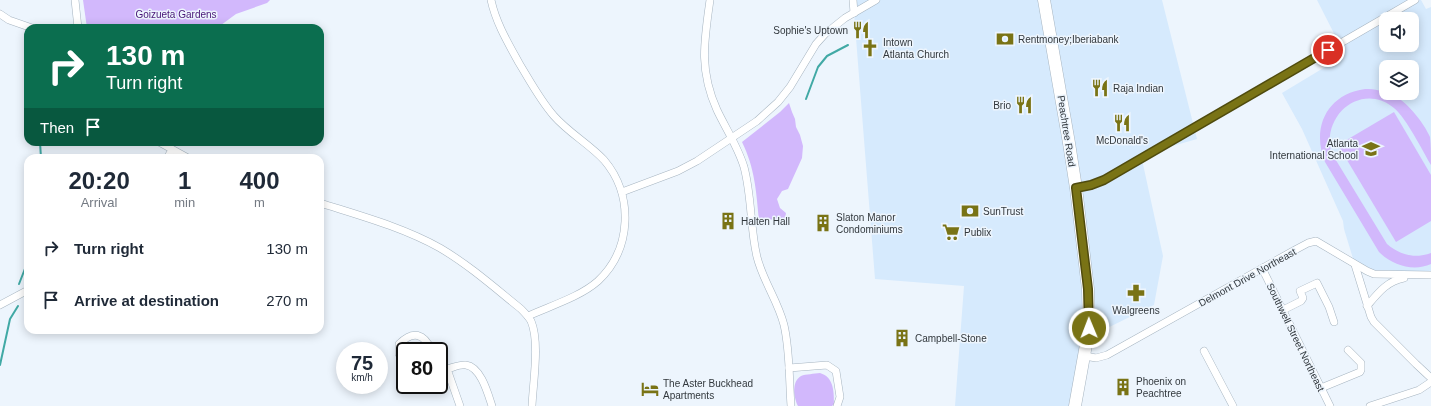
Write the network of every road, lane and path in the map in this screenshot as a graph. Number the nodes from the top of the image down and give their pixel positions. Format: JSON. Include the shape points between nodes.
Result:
{"nodes":[{"id":1,"x":76,"y":0,"type":"edge"},
{"id":2,"x":491,"y":0,"type":"edge"},
{"id":3,"x":710,"y":0,"type":"edge"},
{"id":4,"x":853,"y":0,"type":"edge"},
{"id":5,"x":1044,"y":0,"type":"edge"},
{"id":6,"x":1415,"y":0,"type":"edge"},
{"id":7,"x":872,"y":1,"type":"edge"},
{"id":8,"x":854,"y":13,"type":"junction"},
{"id":9,"x":0,"y":14,"type":"edge"},
{"id":10,"x":78,"y":24,"type":"edge"},
{"id":11,"x":24,"y":25,"type":"edge"},
{"id":12,"x":732,"y":138,"type":"junction"},
{"id":13,"x":166,"y":146,"type":"edge"},
{"id":14,"x":172,"y":150,"type":"junction"},
{"id":15,"x":170,"y":154,"type":"edge"},
{"id":16,"x":180,"y":154,"type":"edge"},
{"id":17,"x":1076,"y":188,"type":"junction"},
{"id":18,"x":622,"y":192,"type":"junction"},
{"id":19,"x":324,"y":204,"type":"edge"},
{"id":20,"x":1355,"y":264,"type":"junction"},
{"id":21,"x":1262,"y":268,"type":"junction"},
{"id":22,"x":1412,"y":275,"type":"junction"},
{"id":23,"x":1431,"y":275,"type":"edge"},
{"id":24,"x":24,"y":292,"type":"edge"},
{"id":25,"x":0,"y":305,"type":"edge"},
{"id":26,"x":1367,"y":306,"type":"junction"},
{"id":27,"x":1283,"y":310,"type":"junction"},
{"id":28,"x":528,"y":316,"type":"junction"},
{"id":29,"x":1334,"y":322,"type":"dead end"},
{"id":30,"x":401,"y":342,"type":"edge"},
{"id":31,"x":426,"y":342,"type":"edge"},
{"id":32,"x":1348,"y":350,"type":"dead end"},
{"id":33,"x":1204,"y":351,"type":"dead end"},
{"id":34,"x":1085,"y":356,"type":"junction"},
{"id":35,"x":789,"y":368,"type":"junction"},
{"id":36,"x":448,"y":369,"type":"edge"},
{"id":37,"x":448,"y":372,"type":"edge"},
{"id":38,"x":1431,"y":378,"type":"edge"},
{"id":39,"x":1431,"y":382,"type":"edge"},
{"id":40,"x":1321,"y":388,"type":"junction"},
{"id":41,"x":460,"y":406,"type":"edge"},
{"id":42,"x":492,"y":406,"type":"edge"},
{"id":43,"x":532,"y":406,"type":"edge"},
{"id":44,"x":791,"y":406,"type":"edge"},
{"id":45,"x":837,"y":406,"type":"edge"},
{"id":46,"x":1075,"y":406,"type":"edge"},
{"id":47,"x":1233,"y":406,"type":"edge"},
{"id":48,"x":1330,"y":406,"type":"edge"},
{"id":49,"x":1370,"y":406,"type":"edge"}],
"edges":[{"from":1,"to":10,"type":"street"},
{"from":2,"to":18,"type":"street","via":[[505,39],[543,102],[564,127],[604,161]]},
{"from":3,"to":12,"type":"street","via":[[704,38],[705,68],[712,99]]},
{"from":4,"to":8,"type":"street"},
{"from":5,"to":17,"type":"highway","name":"Peachtree Road"},
{"from":6,"to":17,"type":"street","via":[[1104,180]]},
{"from":7,"to":8,"type":"street"},
{"from":8,"to":12,"type":"street","via":[[835,25],[816,44],[778,102],[758,121]]},
{"from":9,"to":11,"type":"street"},
{"from":12,"to":18,"type":"street","via":[[678,171]]},
{"from":12,"to":35,"type":"street","via":[[747,177],[757,258],[778,304],[784,324]]},
{"from":13,"to":14,"type":"street"},
{"from":14,"to":15,"type":"street"},
{"from":14,"to":16,"type":"street"},
{"from":17,"to":34,"type":"highway","name":"Peachtree Road","via":[[1089,310]]},
{"from":18,"to":28,"type":"street","via":[[625,211],[624,232],[619,250],[609,268],[598,281],[583,291]]},
{"from":19,"to":28,"type":"street","via":[[417,236],[441,249],[464,264]]},
{"from":20,"to":21,"type":"street","name":"Delmont Drive Northeast","via":[[1316,241]]},
{"from":20,"to":22,"type":"street","name":"Delmont Drive Northeast","via":[[1374,274]]},
{"from":20,"to":26,"type":"street"},
{"from":21,"to":27,"type":"street","name":"Southwell Street Northeast"},
{"from":21,"to":34,"type":"street","name":"Delmont Drive Northeast","via":[[1107,355],[1096,358]]},
{"from":22,"to":23,"type":"street","name":"Delmont Drive Northeast"},
{"from":22,"to":26,"type":"street","name":"Delmont Drive Northeast","via":[[1386,285]]},
{"from":24,"to":25,"type":"street"},
{"from":26,"to":38,"type":"street","via":[[1376,325]]},
{"from":27,"to":29,"type":"street","via":[[1301,301],[1303,298],[1300,291],[1317,282]]},
{"from":27,"to":40,"type":"street","name":"Southwell Street Northeast"},
{"from":28,"to":43,"type":"street","via":[[533,328],[535,353]]},
{"from":30,"to":31,"type":"street","via":[[406,337],[415,335]]},
{"from":32,"to":40,"type":"street","via":[[1361,363],[1360,372]]},
{"from":33,"to":47,"type":"street"},
{"from":34,"to":46,"type":"highway","name":"Peachtree Road"},
{"from":35,"to":44,"type":"street"},
{"from":35,"to":45,"type":"street","via":[[827,365],[836,371],[840,397]]},
{"from":36,"to":42,"type":"street","via":[[465,365],[472,368],[485,384]]},
{"from":37,"to":41,"type":"street"},
{"from":39,"to":49,"type":"street","via":[[1419,390]]},
{"from":40,"to":48,"type":"street","name":"Southwell Street Northeast"}]}
